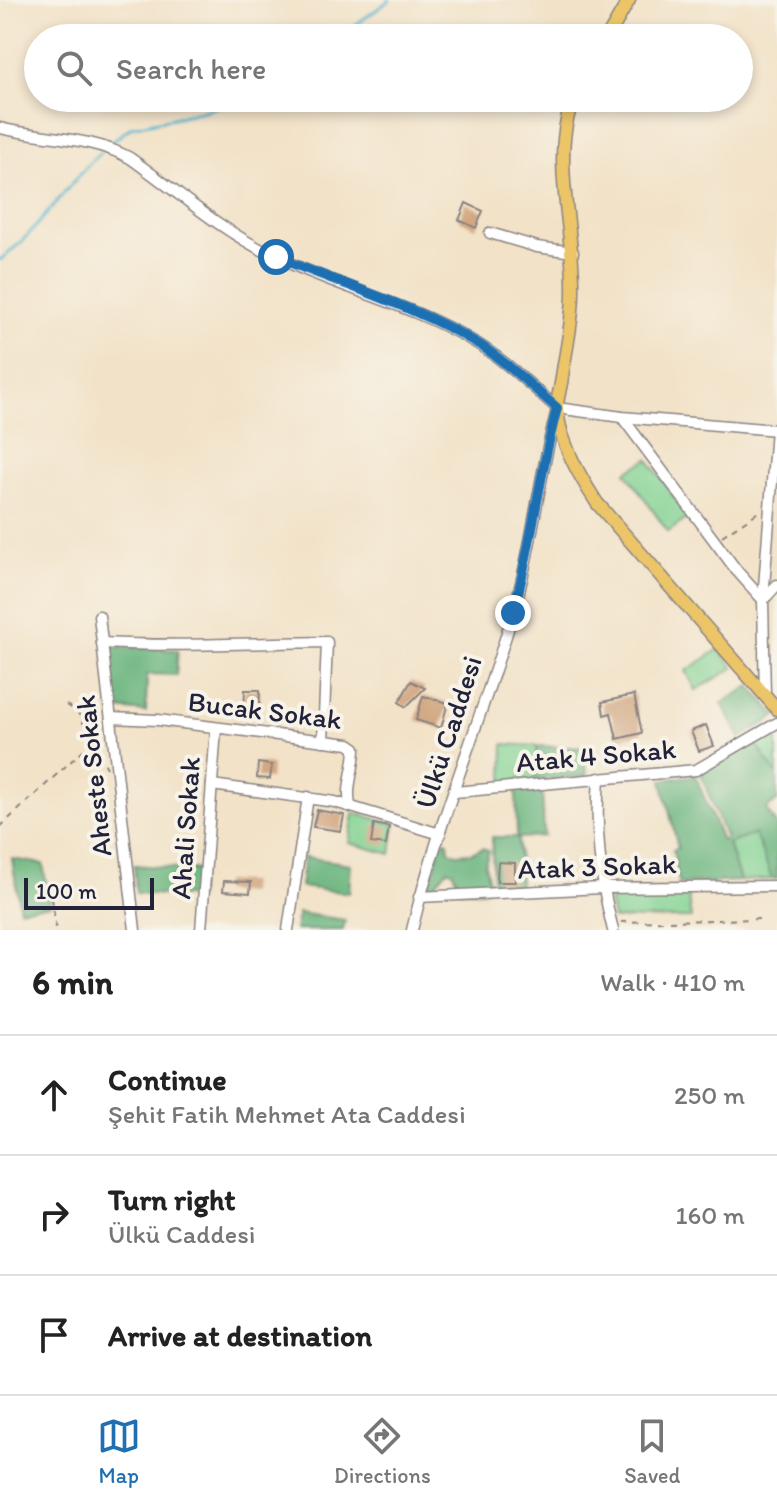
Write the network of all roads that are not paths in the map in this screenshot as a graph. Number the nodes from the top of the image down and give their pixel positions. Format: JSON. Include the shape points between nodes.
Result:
{"nodes":[{"id":1,"x":629,"y":0,"type":"edge"},
{"id":2,"x":615,"y":24,"type":"edge"},
{"id":3,"x":569,"y":112,"type":"edge"},
{"id":4,"x":0,"y":128,"type":"edge"},
{"id":5,"x":490,"y":233,"type":"dead end"},
{"id":6,"x":573,"y":252,"type":"junction"},
{"id":7,"x":557,"y":408,"type":"junction"},
{"id":8,"x":622,"y":417,"type":"junction"},
{"id":9,"x":776,"y":430,"type":"edge"},
{"id":10,"x":773,"y":507,"type":"edge"},
{"id":11,"x":777,"y":585,"type":"edge"},
{"id":12,"x":763,"y":600,"type":"junction"},
{"id":13,"x":99,"y":616,"type":"dead end"},
{"id":14,"x":102,"y":643,"type":"junction"},
{"id":15,"x":765,"y":696,"type":"junction"},
{"id":16,"x":777,"y":709,"type":"edge"},
{"id":17,"x":111,"y":718,"type":"junction"},
{"id":18,"x":777,"y":723,"type":"edge"},
{"id":19,"x":216,"y":729,"type":"junction"},
{"id":20,"x":323,"y":741,"type":"junction"},
{"id":21,"x":599,"y":778,"type":"junction"},
{"id":22,"x":212,"y":785,"type":"junction"},
{"id":23,"x":455,"y":792,"type":"junction"},
{"id":24,"x":308,"y":797,"type":"junction"},
{"id":25,"x":350,"y":805,"type":"junction"},
{"id":26,"x":440,"y":834,"type":"junction"},
{"id":27,"x":777,"y":886,"type":"edge"},
{"id":28,"x":602,"y":888,"type":"junction"},
{"id":29,"x":419,"y":897,"type":"junction"},
{"id":30,"x":612,"y":926,"type":"edge"},
{"id":31,"x":135,"y":930,"type":"edge"},
{"id":32,"x":201,"y":930,"type":"edge"},
{"id":33,"x":288,"y":930,"type":"edge"},
{"id":34,"x":412,"y":930,"type":"edge"}],
"edges":[{"from":1,"to":2,"type":"main road"},
{"from":3,"to":6,"type":"main road","via":[[564,152]]},
{"from":4,"to":7,"type":"street","via":[[113,149],[226,229],[276,257],[470,339]]},
{"from":5,"to":6,"type":"street"},
{"from":6,"to":7,"type":"main road","via":[[572,315]]},
{"from":7,"to":8,"type":"street"},
{"from":7,"to":15,"type":"main road","via":[[569,451],[597,503]]},
{"from":7,"to":23,"type":"street","name":"Ülkü Caddesi","via":[[520,587]]},
{"from":8,"to":9,"type":"street"},
{"from":8,"to":12,"type":"street"},
{"from":9,"to":10,"type":"street"},
{"from":10,"to":12,"type":"street"},
{"from":11,"to":12,"type":"street"},
{"from":12,"to":15,"type":"street"},
{"from":13,"to":14,"type":"street","name":"Aheste Sokak"},
{"from":14,"to":17,"type":"street","name":"Aheste Sokak"},
{"from":14,"to":20,"type":"street","via":[[186,647],[327,642]]},
{"from":15,"to":16,"type":"main road"},
{"from":17,"to":19,"type":"street","name":"Bucak Sokak"},
{"from":17,"to":31,"type":"street","name":"Aheste Sokak"},
{"from":18,"to":21,"type":"street","name":"Atak 4 Sokak","via":[[696,770]]},
{"from":19,"to":20,"type":"street","name":"Bucak Sokak"},
{"from":19,"to":22,"type":"street","name":"Ahali Sokak"},
{"from":20,"to":25,"type":"street","name":"Bucak Sokak","via":[[355,748]]},
{"from":21,"to":23,"type":"street","name":"Atak 4 Sokak"},
{"from":21,"to":28,"type":"street"},
{"from":22,"to":24,"type":"street"},
{"from":22,"to":32,"type":"street","name":"Ahali Sokak"},
{"from":23,"to":26,"type":"street","name":"Ülkü Caddesi"},
{"from":24,"to":25,"type":"street"},
{"from":24,"to":33,"type":"street"},
{"from":25,"to":26,"type":"street"},
{"from":26,"to":29,"type":"street","name":"Ülkü Caddesi"},
{"from":27,"to":28,"type":"street","name":"Atak 3 Sokak"},
{"from":28,"to":29,"type":"street","name":"Atak 3 Sokak"},
{"from":28,"to":30,"type":"street"},
{"from":29,"to":34,"type":"street","name":"Ülkü Caddesi"}]}
